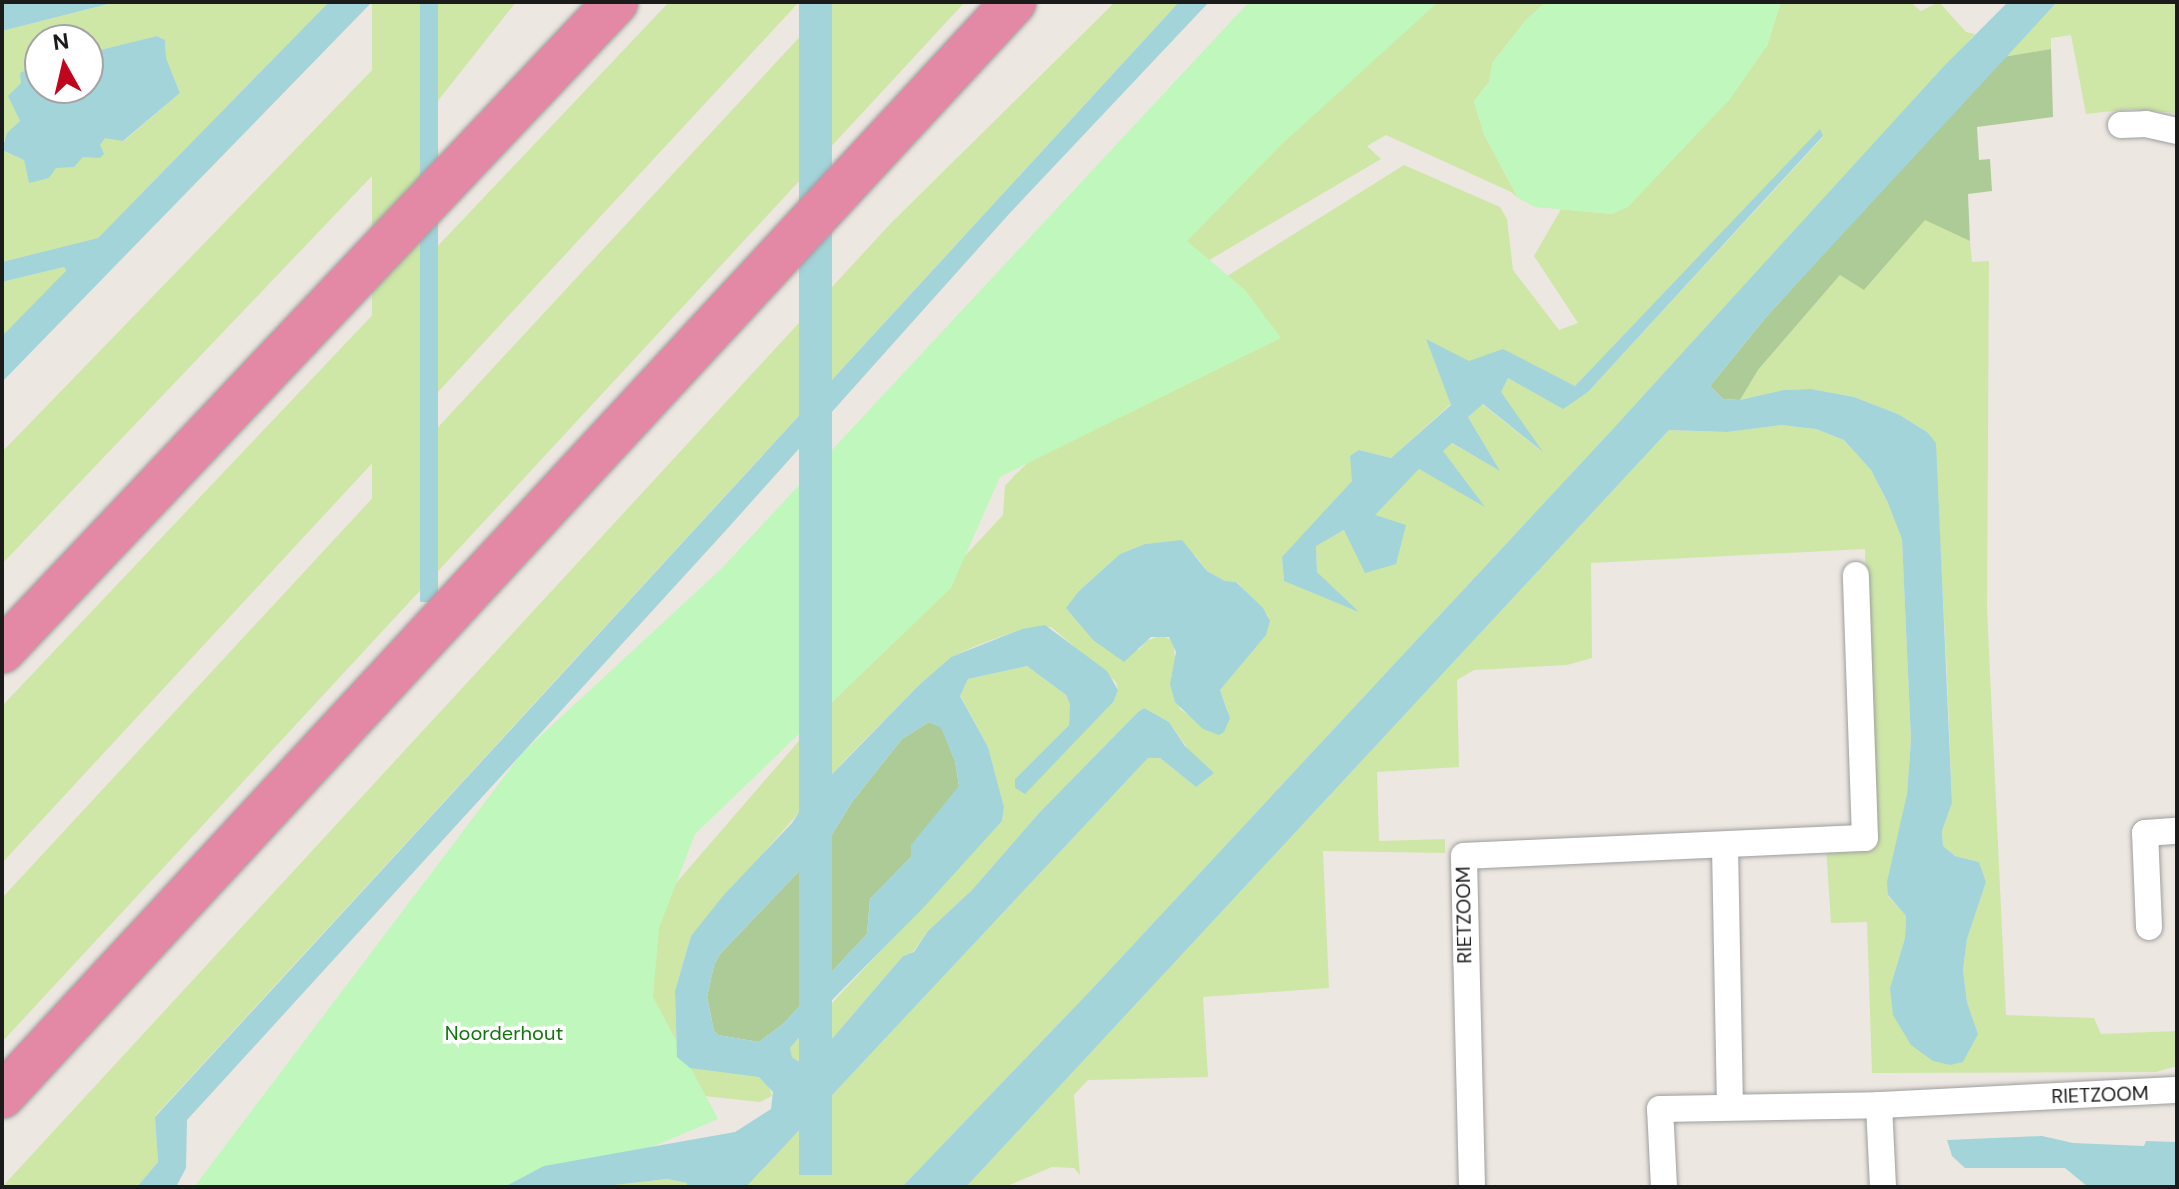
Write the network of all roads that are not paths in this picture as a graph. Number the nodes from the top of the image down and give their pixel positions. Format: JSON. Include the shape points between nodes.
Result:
{"nodes":[{"id":1,"x":616,"y":2,"type":"edge"},
{"id":2,"x":1014,"y":2,"type":"edge"},
{"id":3,"x":2121,"y":125,"type":"dead end"},
{"id":4,"x":2177,"y":131,"type":"edge"},
{"id":5,"x":1856,"y":575,"type":"dead end"},
{"id":6,"x":2,"y":651,"type":"edge"},
{"id":7,"x":2177,"y":831,"type":"edge"},
{"id":8,"x":1725,"y":847,"type":"junction"},
{"id":9,"x":2149,"y":927,"type":"dead end"},
{"id":10,"x":2177,"y":1090,"type":"edge"},
{"id":11,"x":2,"y":1096,"type":"edge"},
{"id":12,"x":1879,"y":1105,"type":"junction"},
{"id":13,"x":1730,"y":1107,"type":"junction"},
{"id":14,"x":1472,"y":1187,"type":"edge"},
{"id":15,"x":1664,"y":1187,"type":"edge"},
{"id":16,"x":1883,"y":1187,"type":"edge"}],
"edges":[{"from":1,"to":6,"type":"highway"},
{"from":2,"to":11,"type":"highway"},
{"from":3,"to":4,"type":"street"},
{"from":5,"to":8,"type":"street","name":"RIETZOOM","via":[[1865,838]]},
{"from":7,"to":9,"type":"street","via":[[2145,833]]},
{"from":8,"to":13,"type":"street"},
{"from":8,"to":14,"type":"street","name":"RIETZOOM","via":[[1464,856]]},
{"from":10,"to":12,"type":"street","name":"RIETZOOM"},
{"from":12,"to":13,"type":"street","name":"RIETZOOM"},
{"from":12,"to":16,"type":"street"},
{"from":13,"to":15,"type":"street","name":"RIETZOOM","via":[[1660,1109]]}]}
